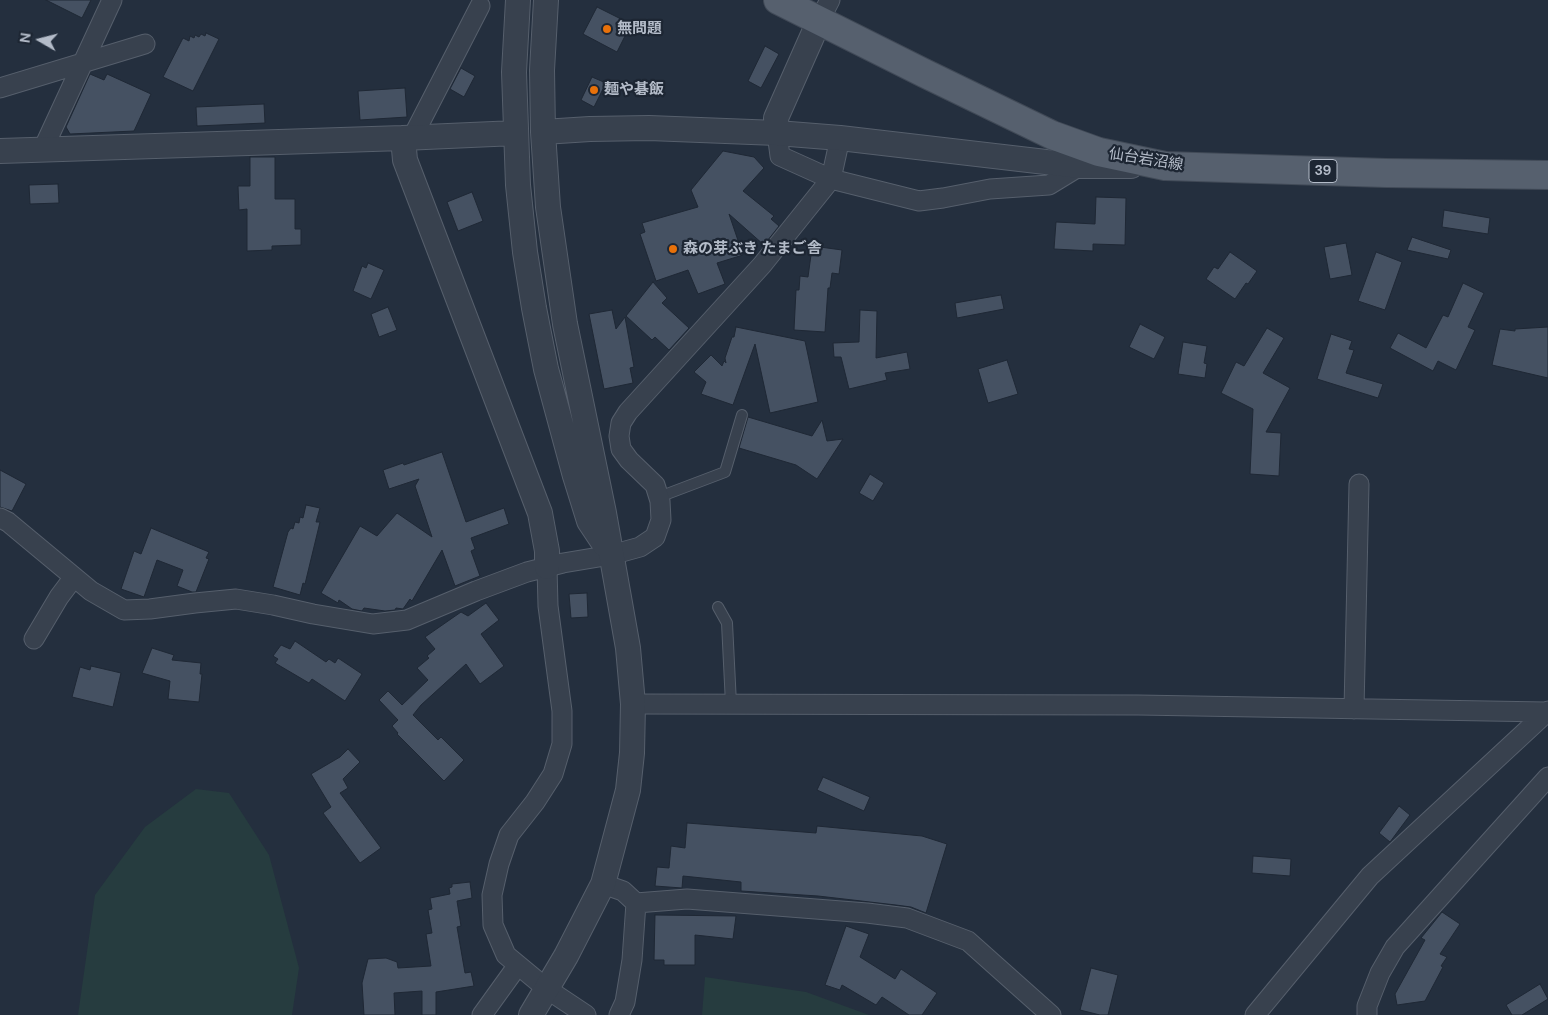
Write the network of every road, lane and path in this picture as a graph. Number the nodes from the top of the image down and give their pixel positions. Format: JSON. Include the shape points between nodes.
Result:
{"nodes":[{"id":1,"x":112,"y":0,"type":"edge"},
{"id":2,"x":518,"y":0,"type":"edge"},
{"id":3,"x":546,"y":0,"type":"edge"},
{"id":4,"x":778,"y":0,"type":"edge"},
{"id":5,"x":480,"y":6,"type":"dead end"},
{"id":6,"x":824,"y":11,"type":"edge"},
{"id":7,"x":145,"y":44,"type":"dead end"},
{"id":8,"x":82,"y":64,"type":"junction"},
{"id":9,"x":0,"y":88,"type":"edge"},
{"id":10,"x":543,"y":132,"type":"junction"},
{"id":11,"x":516,"y":133,"type":"junction"},
{"id":12,"x":777,"y":133,"type":"junction"},
{"id":13,"x":408,"y":138,"type":"junction"},
{"id":14,"x":840,"y":138,"type":"junction"},
{"id":15,"x":43,"y":149,"type":"junction"},
{"id":16,"x":0,"y":151,"type":"edge"},
{"id":17,"x":1090,"y":159,"type":"junction"},
{"id":18,"x":1548,"y":175,"type":"edge"},
{"id":19,"x":831,"y":179,"type":"junction"},
{"id":20,"x":742,"y":415,"type":"dead end"},
{"id":21,"x":1359,"y":484,"type":"dead end"},
{"id":22,"x":659,"y":497,"type":"junction"},
{"id":23,"x":0,"y":518,"type":"edge"},
{"id":24,"x":611,"y":555,"type":"junction"},
{"id":25,"x":547,"y":567,"type":"junction"},
{"id":26,"x":74,"y":577,"type":"junction"},
{"id":27,"x":718,"y":607,"type":"dead end"},
{"id":28,"x":34,"y":639,"type":"dead end"},
{"id":29,"x":633,"y":704,"type":"junction"},
{"id":30,"x":731,"y":704,"type":"junction"},
{"id":31,"x":1354,"y":709,"type":"junction"},
{"id":32,"x":1547,"y":712,"type":"edge"},
{"id":33,"x":1548,"y":777,"type":"edge"},
{"id":34,"x":603,"y":884,"type":"junction"},
{"id":35,"x":636,"y":903,"type":"junction"},
{"id":36,"x":518,"y":965,"type":"junction"},
{"id":37,"x":547,"y":989,"type":"junction"},
{"id":38,"x":482,"y":1015,"type":"edge"},
{"id":39,"x":531,"y":1015,"type":"edge"},
{"id":40,"x":586,"y":1015,"type":"edge"},
{"id":41,"x":619,"y":1015,"type":"edge"},
{"id":42,"x":1051,"y":1015,"type":"edge"},
{"id":43,"x":1256,"y":1015,"type":"edge"},
{"id":44,"x":1367,"y":1015,"type":"edge"}],
"edges":[{"from":1,"to":8,"type":"street"},
{"from":2,"to":11,"type":"street","via":[[514,72]]},
{"from":3,"to":10,"type":"street"},
{"from":4,"to":6,"type":"main road","name":"仙台岩沼線","number":"39"},
{"from":5,"to":13,"type":"street"},
{"from":6,"to":12,"type":"street","via":[[776,118]]},
{"from":6,"to":17,"type":"main road","name":"仙台岩沼線","number":"39"},
{"from":7,"to":8,"type":"street"},
{"from":8,"to":9,"type":"street"},
{"from":8,"to":15,"type":"street"},
{"from":10,"to":12,"type":"street","via":[[649,128]]},
{"from":10,"to":24,"type":"street","via":[[548,207],[565,324]]},
{"from":11,"to":13,"type":"street"},
{"from":11,"to":24,"type":"street","via":[[525,252],[546,369],[589,521]]},
{"from":12,"to":14,"type":"street"},
{"from":12,"to":19,"type":"street","via":[[780,156]]},
{"from":13,"to":15,"type":"street"},
{"from":13,"to":25,"type":"street","via":[[405,160],[540,513]]},
{"from":14,"to":17,"type":"street"},
{"from":14,"to":19,"type":"street"},
{"from":15,"to":16,"type":"street"},
{"from":17,"to":18,"type":"main road","name":"仙台岩沼線","number":"39","via":[[1165,166]]},
{"from":17,"to":19,"type":"street","via":[[1049,185],[990,189],[919,201]]},
{"from":19,"to":22,"type":"street","via":[[762,265],[621,423],[621,449],[655,485]]},
{"from":20,"to":22,"type":"lane","via":[[725,472]]},
{"from":21,"to":31,"type":"street"},
{"from":22,"to":24,"type":"street","via":[[661,520],[655,537],[640,547]]},
{"from":23,"to":26,"type":"street"},
{"from":24,"to":25,"type":"street"},
{"from":24,"to":29,"type":"street","via":[[628,648]]},
{"from":25,"to":26,"type":"street","via":[[476,591],[407,620],[373,624],[236,599],[150,610],[124,610]]},
{"from":25,"to":36,"type":"street","via":[[548,606],[562,711],[562,744],[553,774],[509,836],[492,895],[493,925],[506,955]]},
{"from":26,"to":28,"type":"street"},
{"from":27,"to":30,"type":"lane","via":[[727,623]]},
{"from":29,"to":30,"type":"street"},
{"from":29,"to":34,"type":"street","via":[[628,790]]},
{"from":30,"to":31,"type":"street"},
{"from":31,"to":32,"type":"street"},
{"from":32,"to":43,"type":"street","via":[[1370,876]]},
{"from":33,"to":44,"type":"street","via":[[1395,946],[1367,1006]]},
{"from":34,"to":35,"type":"street","via":[[623,891]]},
{"from":34,"to":37,"type":"street"},
{"from":35,"to":41,"type":"street","via":[[632,960],[625,1002]]},
{"from":35,"to":42,"type":"street","via":[[687,898],[906,918],[968,941]]},
{"from":36,"to":37,"type":"street"},
{"from":36,"to":38,"type":"street"},
{"from":37,"to":39,"type":"street"},
{"from":37,"to":40,"type":"street"}]}
